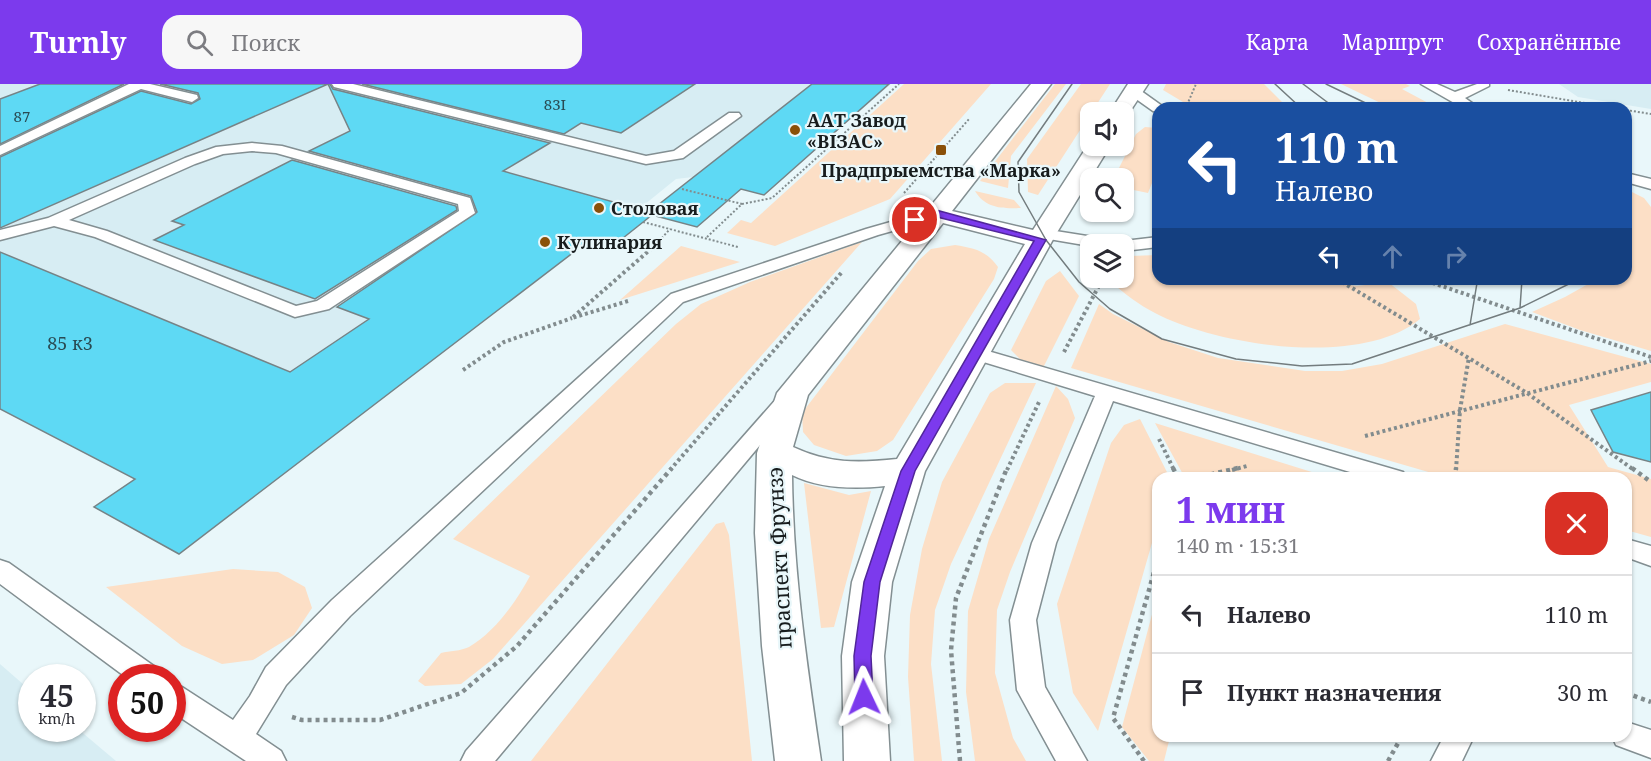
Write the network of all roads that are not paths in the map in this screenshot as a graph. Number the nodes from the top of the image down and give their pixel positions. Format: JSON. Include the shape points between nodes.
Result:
{"nodes":[{"id":1,"x":338,"y":84,"type":"edge"},
{"id":2,"x":1041,"y":84,"type":"edge"},
{"id":3,"x":1427,"y":84,"type":"edge"},
{"id":4,"x":138,"y":85,"type":"edge"},
{"id":5,"x":1483,"y":85,"type":"edge"},
{"id":6,"x":1135,"y":88,"type":"edge"},
{"id":7,"x":1455,"y":97,"type":"junction"},
{"id":8,"x":192,"y":98,"type":"dead end"},
{"id":9,"x":1126,"y":102,"type":"edge"},
{"id":10,"x":1463,"y":102,"type":"edge"},
{"id":11,"x":1152,"y":103,"type":"edge"},
{"id":12,"x":734,"y":116,"type":"dead end"},
{"id":13,"x":0,"y":150,"type":"edge"},
{"id":14,"x":1093,"y":156,"type":"edge"},
{"id":15,"x":1632,"y":179,"type":"edge"},
{"id":16,"x":1651,"y":184,"type":"edge"},
{"id":17,"x":936,"y":213,"type":"junction"},
{"id":18,"x":54,"y":221,"type":"junction"},
{"id":19,"x":0,"y":235,"type":"edge"},
{"id":20,"x":1042,"y":237,"type":"junction"},
{"id":21,"x":1080,"y":241,"type":"edge"},
{"id":22,"x":1152,"y":243,"type":"edge"},
{"id":23,"x":1134,"y":245,"type":"edge"},
{"id":24,"x":974,"y":353,"type":"junction"},
{"id":25,"x":793,"y":393,"type":"junction"},
{"id":26,"x":1107,"y":393,"type":"junction"},
{"id":27,"x":774,"y":453,"type":"junction"},
{"id":28,"x":908,"y":471,"type":"junction"},
{"id":29,"x":1374,"y":472,"type":"edge"},
{"id":30,"x":1632,"y":550,"type":"edge"},
{"id":31,"x":1651,"y":556,"type":"edge"},
{"id":32,"x":0,"y":570,"type":"edge"},
{"id":33,"x":129,"y":664,"type":"edge"},
{"id":34,"x":186,"y":705,"type":"edge"},
{"id":35,"x":237,"y":737,"type":"junction"},
{"id":36,"x":1632,"y":737,"type":"edge"},
{"id":37,"x":1457,"y":742,"type":"edge"},
{"id":38,"x":1651,"y":744,"type":"edge"},
{"id":39,"x":271,"y":761,"type":"edge"},
{"id":40,"x":476,"y":761,"type":"edge"},
{"id":41,"x":798,"y":761,"type":"edge"},
{"id":42,"x":867,"y":761,"type":"edge"},
{"id":43,"x":1072,"y":761,"type":"edge"},
{"id":44,"x":1446,"y":761,"type":"edge"}],
"edges":[{"from":1,"to":12,"type":"lane","via":[[646,160],[678,154]]},
{"from":2,"to":17,"type":"main road","name":"праспект Фрунзэ"},
{"from":3,"to":7,"type":"lane"},
{"from":4,"to":8,"type":"lane"},
{"from":4,"to":13,"type":"lane"},
{"from":5,"to":7,"type":"lane"},
{"from":6,"to":9,"type":"main road"},
{"from":6,"to":11,"type":"lane"},
{"from":7,"to":10,"type":"lane"},
{"from":14,"to":20,"type":"main road"},
{"from":15,"to":16,"type":"lane"},
{"from":17,"to":20,"type":"main road"},
{"from":17,"to":25,"type":"main road","name":"праспект Фрунзэ"},
{"from":17,"to":35,"type":"lane","via":[[677,298],[340,608],[276,676]]},
{"from":18,"to":18,"type":"lane","via":[[100,234],[295,312],[323,305],[467,213],[465,201],[277,149],[252,147],[221,150],[189,161]]},
{"from":18,"to":19,"type":"lane"},
{"from":20,"to":21,"type":"lane"},
{"from":20,"to":24,"type":"main road"},
{"from":22,"to":23,"type":"lane"},
{"from":24,"to":26,"type":"lane"},
{"from":24,"to":28,"type":"main road"},
{"from":25,"to":27,"type":"main road","name":"праспект Фрунзэ"},
{"from":25,"to":40,"type":"lane"},
{"from":26,"to":29,"type":"lane"},
{"from":26,"to":43,"type":"lane","via":[[1044,543],[1023,620],[1031,690]]},
{"from":27,"to":28,"type":"main road","via":[[809,469],[855,476]]},
{"from":27,"to":41,"type":"main road","name":"праспект Фрунзэ","via":[[774,533]]},
{"from":28,"to":42,"type":"main road","via":[[872,582],[863,656]]},
{"from":30,"to":31,"type":"lane"},
{"from":32,"to":33,"type":"lane"},
{"from":34,"to":35,"type":"lane"},
{"from":35,"to":39,"type":"lane"},
{"from":36,"to":38,"type":"lane"},
{"from":37,"to":44,"type":"lane"}]}
